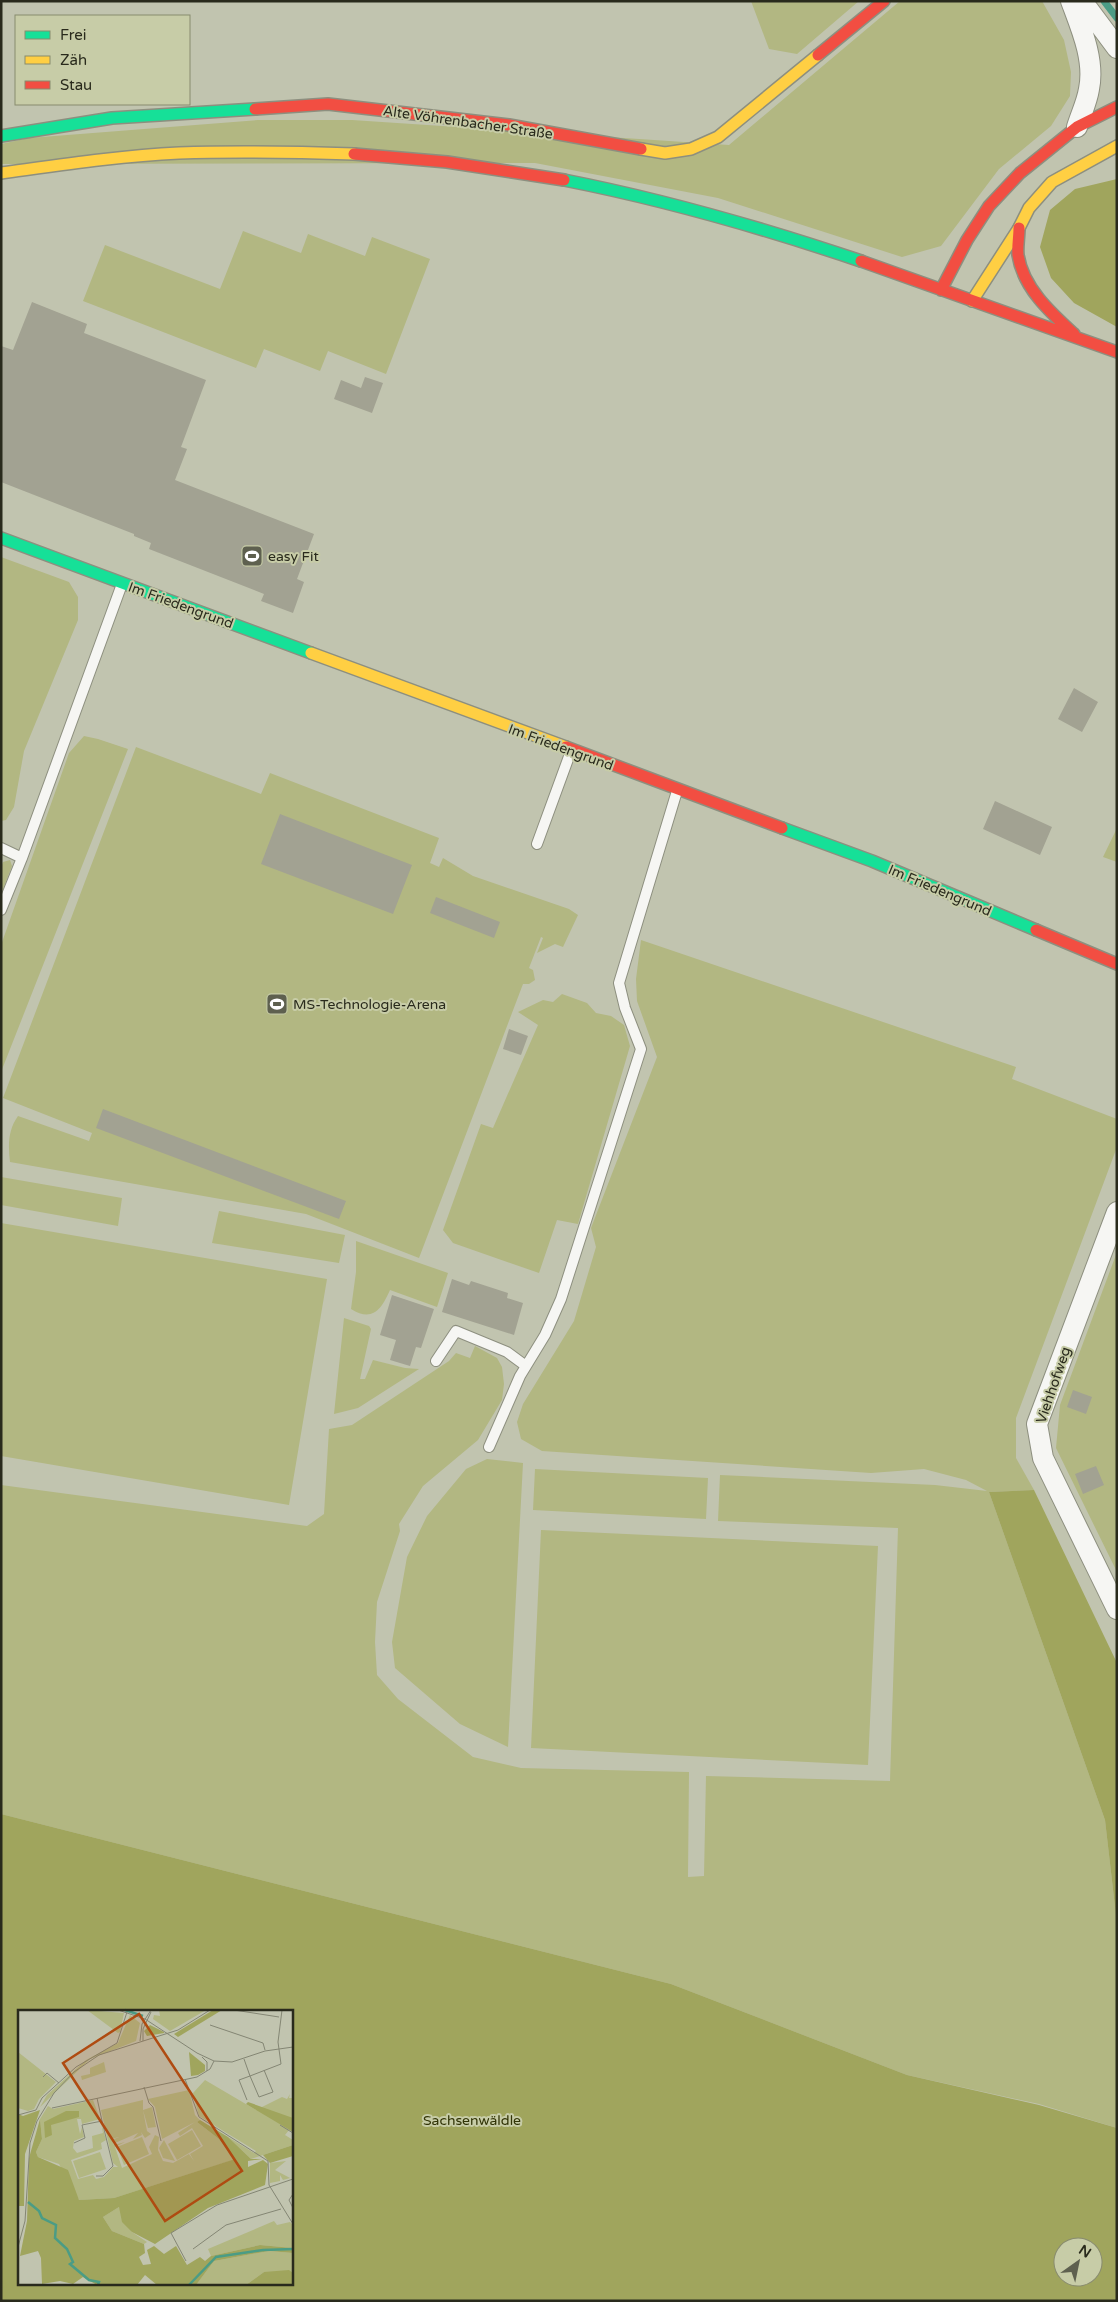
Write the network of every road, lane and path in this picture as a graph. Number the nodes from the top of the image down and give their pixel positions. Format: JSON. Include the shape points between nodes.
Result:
{"nodes":[{"id":1,"x":884,"y":1,"type":"edge"},
{"id":2,"x":1071,"y":1,"type":"edge"},
{"id":3,"x":1082,"y":1,"type":"edge"},
{"id":4,"x":1117,"y":48,"type":"edge"},
{"id":5,"x":1117,"y":107,"type":"edge"},
{"id":6,"x":1077,"y":126,"type":"junction"},
{"id":7,"x":1,"y":136,"type":"edge"},
{"id":8,"x":1117,"y":146,"type":"edge"},
{"id":9,"x":1,"y":173,"type":"edge"},
{"id":10,"x":1019,"y":228,"type":"junction"},
{"id":11,"x":941,"y":290,"type":"junction"},
{"id":12,"x":972,"y":302,"type":"junction"},
{"id":13,"x":1079,"y":339,"type":"junction"},
{"id":14,"x":1117,"y":352,"type":"edge"},
{"id":15,"x":1,"y":538,"type":"edge"},
{"id":16,"x":122,"y":584,"type":"junction"},
{"id":17,"x":571,"y":751,"type":"junction"},
{"id":18,"x":678,"y":790,"type":"junction"},
{"id":19,"x":537,"y":844,"type":"dead end"},
{"id":20,"x":1,"y":848,"type":"edge"},
{"id":21,"x":22,"y":858,"type":"junction"},
{"id":22,"x":1,"y":910,"type":"edge"},
{"id":23,"x":1117,"y":964,"type":"edge"},
{"id":24,"x":1117,"y":1212,"type":"edge"},
{"id":25,"x":436,"y":1361,"type":"dead end"},
{"id":26,"x":526,"y":1366,"type":"junction"},
{"id":27,"x":489,"y":1447,"type":"dead end"},
{"id":28,"x":1117,"y":1609,"type":"edge"}],
"edges":[{"from":1,"to":7,"type":"street","name":"Alte Vöhrenbacher Straße","via":[[718,137],[691,149],[665,153],[509,125],[328,104],[112,118]]},
{"from":2,"to":6,"type":"street","via":[[1085,39],[1090,70],[1090,88]]},
{"from":3,"to":4,"type":"street"},
{"from":5,"to":6,"type":"street"},
{"from":6,"to":11,"type":"street","via":[[1020,173],[989,206]]},
{"from":8,"to":10,"type":"street","via":[[1052,182],[1029,208]]},
{"from":9,"to":11,"type":"street","via":[[58,163],[248,152],[430,161],[573,181],[705,212],[814,244]]},
{"from":10,"to":12,"type":"street"},
{"from":10,"to":13,"type":"street","via":[[1018,255],[1025,277],[1039,300]]},
{"from":11,"to":12,"type":"street"},
{"from":12,"to":13,"type":"street"},
{"from":13,"to":14,"type":"street"},
{"from":15,"to":16,"type":"street","name":"Im Friedengrund"},
{"from":16,"to":17,"type":"street","name":"Im Friedengrund"},
{"from":16,"to":21,"type":"lane"},
{"from":17,"to":18,"type":"street","name":"Im Friedengrund"},
{"from":17,"to":19,"type":"lane"},
{"from":18,"to":23,"type":"street","name":"Im Friedengrund","via":[[872,861]]},
{"from":18,"to":26,"type":"lane","via":[[619,983],[641,1049],[561,1299]]},
{"from":20,"to":21,"type":"lane"},
{"from":21,"to":22,"type":"lane"},
{"from":24,"to":28,"type":"street","name":"Viehhofweg","via":[[1037,1424],[1043,1458]]},
{"from":25,"to":26,"type":"lane","via":[[456,1331],[507,1352]]},
{"from":26,"to":27,"type":"lane"}]}
